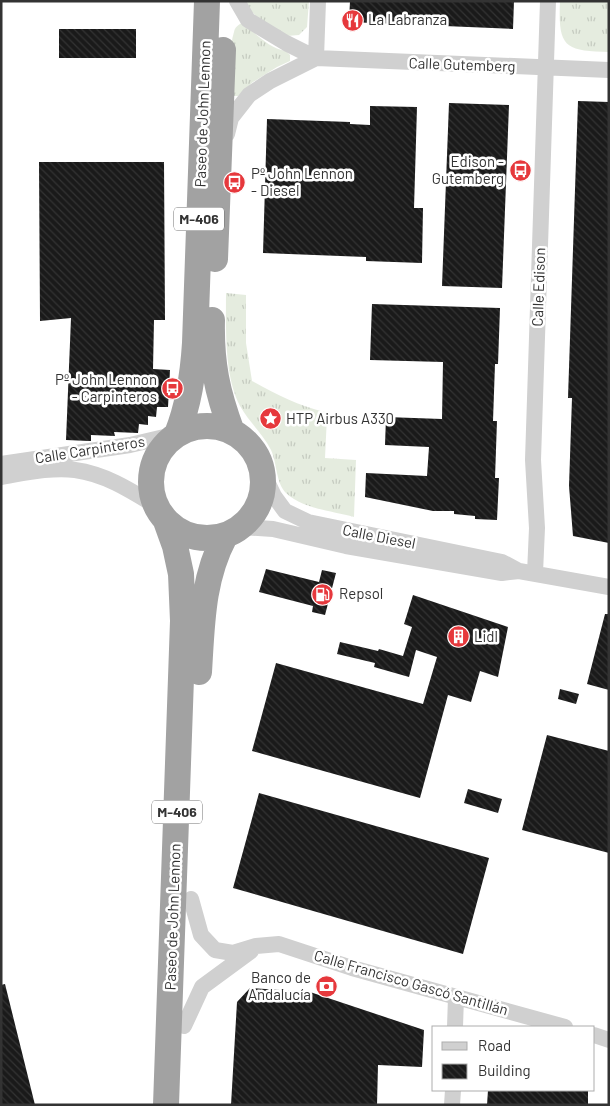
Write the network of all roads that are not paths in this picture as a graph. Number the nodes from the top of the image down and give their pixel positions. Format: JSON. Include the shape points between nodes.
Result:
{"nodes":[{"id":1,"x":207,"y":1,"type":"edge"},
{"id":2,"x":225,"y":1,"type":"edge"},
{"id":3,"x":237,"y":1,"type":"edge"},
{"id":4,"x":318,"y":1,"type":"edge"},
{"id":5,"x":548,"y":1,"type":"edge"},
{"id":6,"x":316,"y":58,"type":"junction"},
{"id":7,"x":546,"y":68,"type":"junction"},
{"id":8,"x":609,"y":70,"type":"edge"},
{"id":9,"x":220,"y":167,"type":"junction"},
{"id":10,"x":232,"y":432,"type":"junction"},
{"id":11,"x":177,"y":434,"type":"junction"},
{"id":12,"x":1,"y":464,"type":"edge"},
{"id":13,"x":262,"y":471,"type":"junction"},
{"id":14,"x":1,"y":476,"type":"edge"},
{"id":15,"x":161,"y":514,"type":"junction"},
{"id":16,"x":233,"y":532,"type":"junction"},
{"id":17,"x":527,"y":572,"type":"junction"},
{"id":18,"x":609,"y":587,"type":"edge"},
{"id":19,"x":191,"y":899,"type":"junction"},
{"id":20,"x":256,"y":946,"type":"junction"},
{"id":21,"x":456,"y":997,"type":"junction"},
{"id":22,"x":184,"y":1026,"type":"junction"},
{"id":23,"x":455,"y":1026,"type":"edge"},
{"id":24,"x":562,"y":1026,"type":"edge"},
{"id":25,"x":595,"y":1035,"type":"edge"},
{"id":26,"x":609,"y":1040,"type":"edge"},
{"id":27,"x":453,"y":1091,"type":"edge"},
{"id":28,"x":166,"y":1105,"type":"edge"},
{"id":29,"x":182,"y":1105,"type":"edge"},
{"id":30,"x":452,"y":1105,"type":"edge"}],
"edges":[{"from":1,"to":11,"type":"highway","name":"Paseo de John Lennon","number":"M-406","via":[[195,344],[190,392]]},
{"from":2,"to":9,"type":"highway","name":"Paseo de John Lennon","number":"M-406"},
{"from":3,"to":6,"type":"street","via":[[248,20]]},
{"from":4,"to":6,"type":"street"},
{"from":5,"to":7,"type":"street","name":"Calle Edison"},
{"from":6,"to":7,"type":"street","name":"Calle Gutemberg"},
{"from":6,"to":9,"type":"street","via":[[249,95],[231,118]]},
{"from":7,"to":8,"type":"street","name":"Calle Gutemberg"},
{"from":7,"to":17,"type":"street","name":"Calle Edison","via":[[533,460],[537,528]]},
{"from":9,"to":10,"type":"highway","name":"Paseo de John Lennon","number":"M-406","via":[[213,358],[220,402]]},
{"from":10,"to":11,"type":"highway","number":"M-406","via":[[209,426],[194,427]]},
{"from":10,"to":13,"type":"highway","number":"M-406","via":[[251,448]]},
{"from":11,"to":12,"type":"street","name":"Calle Carpinteros","via":[[130,445]]},
{"from":11,"to":15,"type":"highway","number":"M-406","via":[[158,453],[152,467],[150,484]]},
{"from":13,"to":16,"type":"highway","number":"M-406","via":[[263,483],[257,508]]},
{"from":13,"to":17,"type":"street","name":"Calle Diesel","via":[[285,511],[308,522],[502,562]]},
{"from":14,"to":15,"type":"street","name":"Calle Carpinteros","via":[[74,470],[114,482]]},
{"from":15,"to":16,"type":"highway","via":[[180,532],[196,538],[211,539]]},
{"from":15,"to":28,"type":"highway","name":"Paseo de John Lennon","number":"M-406","via":[[175,546],[181,574],[183,621]]},
{"from":16,"to":17,"type":"street","name":"Calle Diesel","via":[[273,529],[346,546],[502,573]]},
{"from":16,"to":19,"type":"highway","name":"Paseo de John Lennon","number":"M-406","via":[[216,552],[203,610]]},
{"from":17,"to":18,"type":"street","name":"Calle Diesel"},
{"from":19,"to":20,"type":"street","name":"Calle Francisco Gascó Santillán","via":[[201,935],[215,950],[233,953]]},
{"from":19,"to":22,"type":"highway","name":"Paseo de John Lennon","number":"M-406"},
{"from":20,"to":21,"type":"street","name":"Calle Francisco Gascó Santillán","via":[[279,944]]},
{"from":20,"to":22,"type":"street","via":[[202,987]]},
{"from":21,"to":23,"type":"street"},
{"from":21,"to":24,"type":"street","name":"Calle Francisco Gascó Santillán"},
{"from":22,"to":29,"type":"highway","name":"Paseo de John Lennon","number":"M-406"},
{"from":25,"to":26,"type":"street"},
{"from":27,"to":30,"type":"street"}]}
